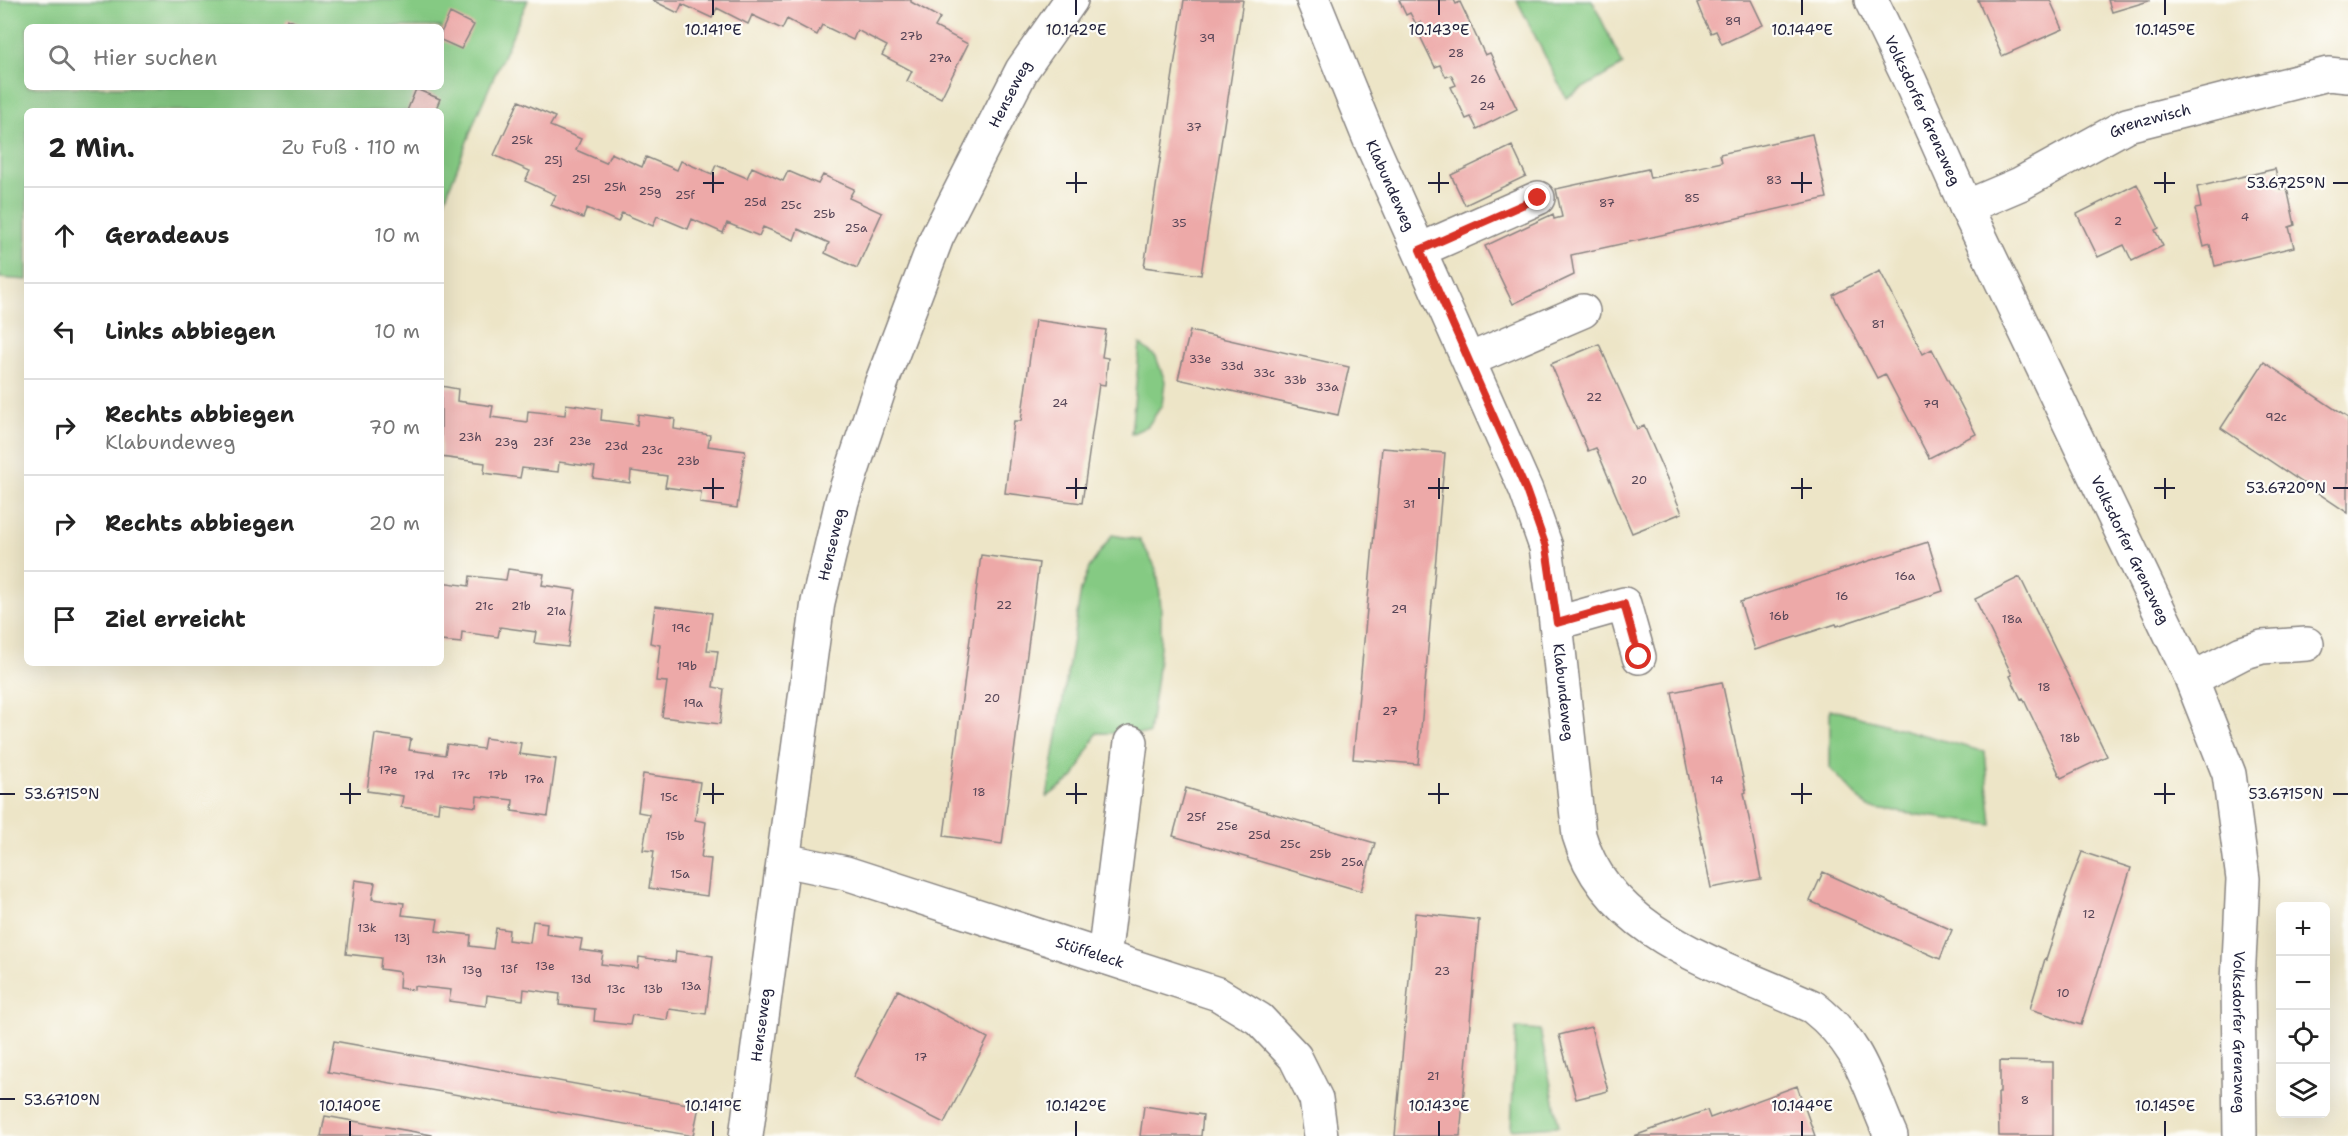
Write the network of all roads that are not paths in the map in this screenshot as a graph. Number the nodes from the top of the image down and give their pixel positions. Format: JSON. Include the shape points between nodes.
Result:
{"nodes":[{"id":1,"x":1071,"y":0,"type":"edge"},
{"id":2,"x":1313,"y":0,"type":"edge"},
{"id":3,"x":1871,"y":0,"type":"edge"},
{"id":4,"x":2348,"y":76,"type":"edge"},
{"id":5,"x":1538,"y":198,"type":"dead end"},
{"id":6,"x":1966,"y":207,"type":"junction"},
{"id":7,"x":1420,"y":250,"type":"junction"},
{"id":8,"x":1583,"y":311,"type":"dead end"},
{"id":9,"x":1469,"y":360,"type":"junction"},
{"id":10,"x":1557,"y":623,"type":"junction"},
{"id":11,"x":2307,"y":644,"type":"dead end"},
{"id":12,"x":1639,"y":657,"type":"dead end"},
{"id":13,"x":2192,"y":679,"type":"junction"},
{"id":14,"x":1131,"y":742,"type":"dead end"},
{"id":15,"x":784,"y":860,"type":"junction"},
{"id":16,"x":1104,"y":957,"type":"junction"},
{"id":17,"x":746,"y":1136,"type":"edge"},
{"id":18,"x":1321,"y":1136,"type":"edge"},
{"id":19,"x":1891,"y":1136,"type":"edge"},
{"id":20,"x":2240,"y":1136,"type":"edge"}],
"edges":[{"from":1,"to":15,"type":"street","name":"Henseweg","via":[[1022,70],[937,237],[842,501],[818,602]]},
{"from":2,"to":7,"type":"street","name":"Klabundeweg"},
{"from":3,"to":6,"type":"street","name":"Volksdorfer Grenzweg"},
{"from":4,"to":6,"type":"street","name":"Grenzwisch","via":[[2328,74],[2127,124],[2020,184]]},
{"from":5,"to":7,"type":"street"},
{"from":6,"to":13,"type":"street","name":"Volksdorfer Grenzweg"},
{"from":7,"to":9,"type":"street","name":"Klabundeweg"},
{"from":8,"to":9,"type":"street"},
{"from":9,"to":10,"type":"street","name":"Klabundeweg","via":[[1526,490],[1546,547]]},
{"from":10,"to":12,"type":"street","via":[[1624,604]]},
{"from":10,"to":19,"type":"street","name":"Klabundeweg","via":[[1579,835],[1597,877],[1636,918],[1679,948],[1813,1007],[1827,1019],[1866,1071]]},
{"from":11,"to":13,"type":"street","via":[[2262,647],[2242,653]]},
{"from":13,"to":20,"type":"street","name":"Volksdorfer Grenzweg","via":[[2229,774],[2243,879],[2238,982]]},
{"from":14,"to":16,"type":"street"},
{"from":15,"to":16,"type":"street","name":"Stüffeleck","via":[[846,873]]},
{"from":15,"to":17,"type":"street","name":"Henseweg"},
{"from":16,"to":18,"type":"street","name":"Stüffeleck","via":[[1218,994],[1259,1019],[1295,1057],[1316,1099]]}]}
